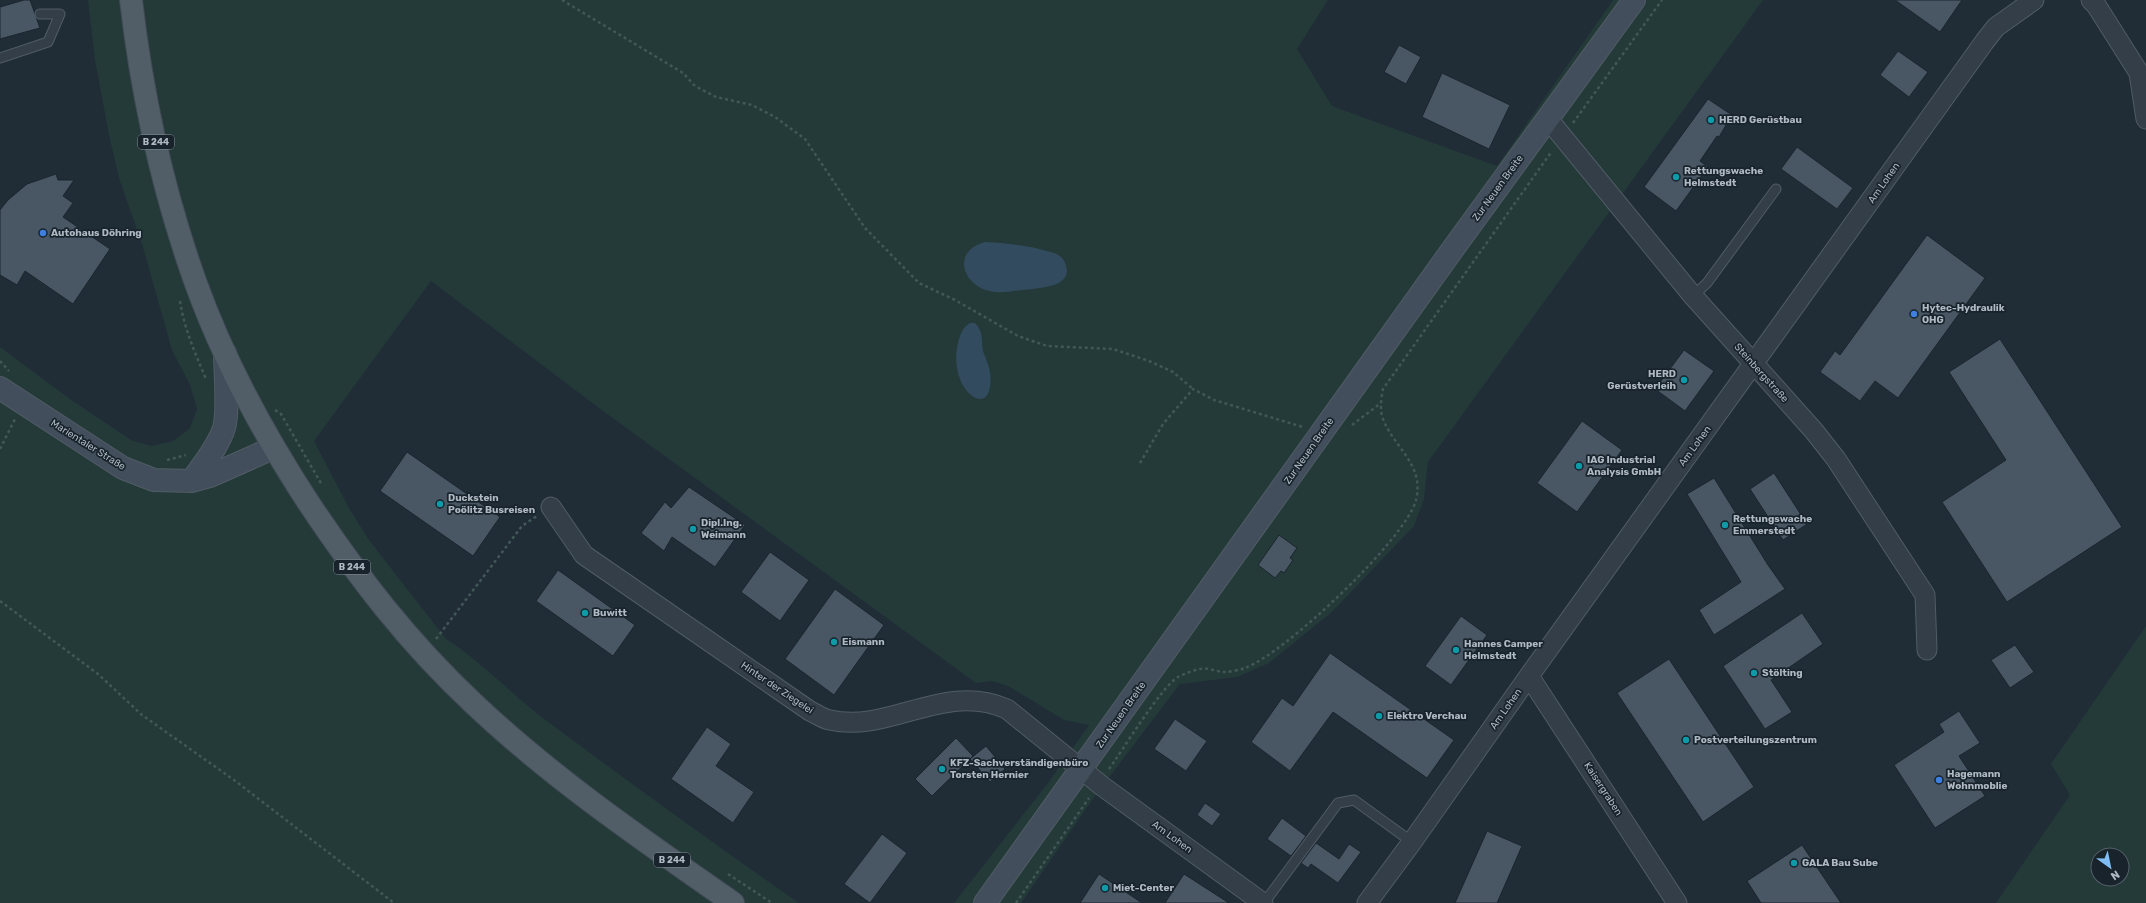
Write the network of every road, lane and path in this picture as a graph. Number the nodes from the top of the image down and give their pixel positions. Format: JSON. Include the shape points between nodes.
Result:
{"nodes":[{"id":1,"x":131,"y":0,"type":"edge"},
{"id":2,"x":562,"y":0,"type":"edge"},
{"id":3,"x":1634,"y":0,"type":"edge"},
{"id":4,"x":1662,"y":0,"type":"edge"},
{"id":5,"x":2034,"y":0,"type":"edge"},
{"id":6,"x":2090,"y":0,"type":"edge"},
{"id":7,"x":40,"y":14,"type":"dead end"},
{"id":8,"x":0,"y":58,"type":"edge"},
{"id":9,"x":1548,"y":119,"type":"junction"},
{"id":10,"x":2146,"y":119,"type":"edge"},
{"id":11,"x":1563,"y":136,"type":"junction"},
{"id":12,"x":1776,"y":189,"type":"dead end"},
{"id":13,"x":1693,"y":296,"type":"junction"},
{"id":14,"x":225,"y":354,"type":"junction"},
{"id":15,"x":0,"y":361,"type":"edge"},
{"id":16,"x":1754,"y":365,"type":"junction"},
{"id":17,"x":5,"y":381,"type":"edge"},
{"id":18,"x":1193,"y":389,"type":"junction"},
{"id":19,"x":257,"y":419,"type":"junction"},
{"id":20,"x":1322,"y":433,"type":"junction"},
{"id":21,"x":274,"y":448,"type":"junction"},
{"id":22,"x":190,"y":452,"type":"dead end"},
{"id":23,"x":161,"y":460,"type":"dead end"},
{"id":24,"x":1140,"y":463,"type":"dead end"},
{"id":25,"x":192,"y":481,"type":"junction"},
{"id":26,"x":324,"y":488,"type":"dead end"},
{"id":27,"x":551,"y":507,"type":"joint"},
{"id":28,"x":0,"y":601,"type":"edge"},
{"id":29,"x":430,"y":635,"type":"dead end"},
{"id":30,"x":1927,"y":650,"type":"dead end"},
{"id":31,"x":1529,"y":676,"type":"junction"},
{"id":32,"x":1082,"y":769,"type":"junction"},
{"id":33,"x":1099,"y":783,"type":"junction"},
{"id":34,"x":1412,"y":842,"type":"junction"},
{"id":35,"x":394,"y":903,"type":"edge"},
{"id":36,"x":733,"y":903,"type":"edge"},
{"id":37,"x":985,"y":903,"type":"edge"},
{"id":38,"x":1016,"y":903,"type":"edge"},
{"id":39,"x":1264,"y":903,"type":"edge"},
{"id":40,"x":1367,"y":903,"type":"edge"},
{"id":41,"x":1677,"y":903,"type":"edge"}],
"edges":[{"from":1,"to":14,"type":"main road","number":"B 244","via":[[151,124],[168,190],[195,282]]},
{"from":2,"to":18,"type":"path","via":[[683,73],[695,86],[716,97],[752,105],[775,117],[805,139],[865,228],[919,283],[955,300],[1018,336],[1047,346],[1113,349],[1174,372]]},
{"from":3,"to":9,"type":"street","name":"Zur Neuen Breite"},
{"from":4,"to":11,"type":"path"},
{"from":5,"to":16,"type":"street","name":"Am Lohen","via":[[1996,26]]},
{"from":6,"to":10,"type":"street","via":[[2096,5],[2139,73]]},
{"from":7,"to":8,"type":"lane","via":[[60,14],[48,42]]},
{"from":9,"to":11,"type":"street","name":"Steinbergstraße"},
{"from":9,"to":20,"type":"street","name":"Zur Neuen Breite"},
{"from":11,"to":13,"type":"street","name":"Steinbergstraße"},
{"from":11,"to":33,"type":"path","via":[[1383,389],[1382,415],[1407,456],[1418,486],[1408,519],[1337,600],[1264,658],[1245,668],[1225,672],[1201,668],[1177,678],[1163,693]]},
{"from":12,"to":13,"type":"lane","via":[[1707,283]]},
{"from":13,"to":16,"type":"street","name":"Steinbergstraße"},
{"from":14,"to":19,"type":"main road","number":"B 244"},
{"from":14,"to":25,"type":"street","via":[[224,428]]},
{"from":15,"to":17,"type":"path"},
{"from":16,"to":30,"type":"street","name":"Steinbergstraße","via":[[1836,459],[1925,594]]},
{"from":16,"to":31,"type":"street","name":"Am Lohen"},
{"from":17,"to":25,"type":"street","name":"Marientaler Straße","via":[[123,468],[154,480]]},
{"from":18,"to":20,"type":"path","via":[[1214,400]]},
{"from":18,"to":24,"type":"path","via":[[1163,424]]},
{"from":19,"to":21,"type":"main road","number":"B 244"},
{"from":19,"to":26,"type":"path","via":[[273,409],[281,414]]},
{"from":20,"to":32,"type":"street","name":"Zur Neuen Breite"},
{"from":21,"to":25,"type":"street","name":"Marientaler Straße","via":[[212,476]]},
{"from":21,"to":36,"type":"main road","number":"B 244","via":[[332,538],[370,591],[444,675],[513,739],[582,795]]},
{"from":22,"to":23,"type":"path","via":[[184,456]]},
{"from":27,"to":29,"type":"path","via":[[522,526],[442,632],[434,641]]},
{"from":27,"to":32,"type":"street","name":"Hinter der Ziegelei","via":[[584,555],[810,711],[829,720],[852,722],[958,700],[992,703],[1007,709]]},
{"from":28,"to":35,"type":"path","via":[[98,674],[142,715],[234,780]]},
{"from":31,"to":34,"type":"street","name":"Am Lohen"},
{"from":31,"to":41,"type":"street","name":"Kaisergraben"},
{"from":32,"to":33,"type":"street","name":"Am Lohen"},
{"from":32,"to":37,"type":"street","name":"Zur Neuen Breite"},
{"from":33,"to":38,"type":"path"},
{"from":33,"to":39,"type":"street","name":"Am Lohen"},
{"from":34,"to":39,"type":"lane","via":[[1354,800],[1338,803]]},
{"from":34,"to":40,"type":"street","name":"Am Lohen"}]}
